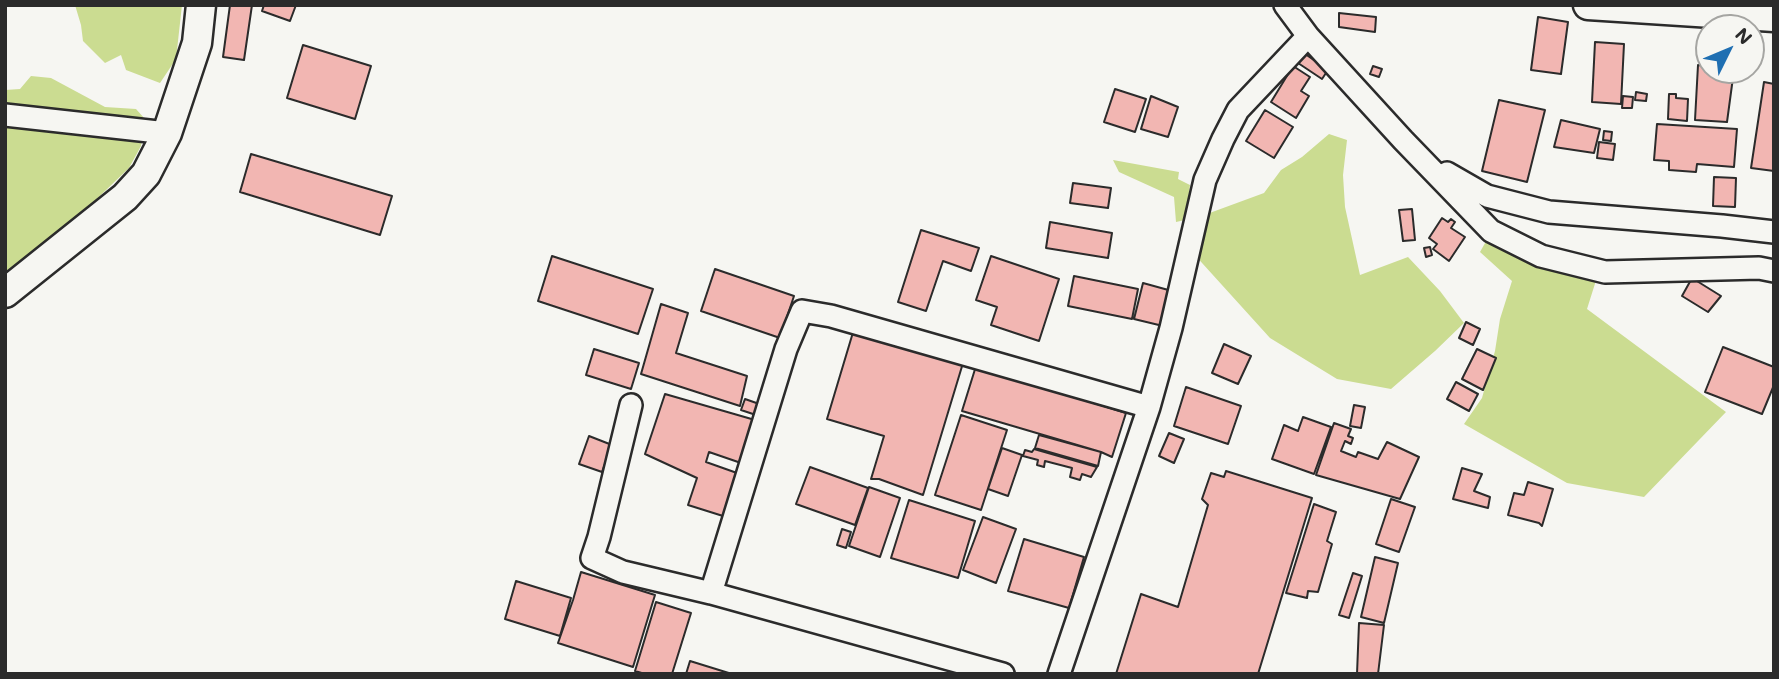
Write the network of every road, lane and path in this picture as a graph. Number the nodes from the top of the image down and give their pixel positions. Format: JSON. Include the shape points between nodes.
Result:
{"nodes":[{"id":1,"x":201,"y":5,"type":"edge"},
{"id":2,"x":1285,"y":5,"type":"edge"},
{"id":3,"x":1588,"y":5,"type":"edge"},
{"id":4,"x":1774,"y":17,"type":"edge"},
{"id":5,"x":1308,"y":36,"type":"junction"},
{"id":6,"x":5,"y":115,"type":"edge"},
{"id":7,"x":167,"y":133,"type":"junction"},
{"id":8,"x":1423,"y":160,"type":"junction"},
{"id":9,"x":1774,"y":232,"type":"edge"},
{"id":10,"x":1766,"y":269,"type":"edge"},
{"id":11,"x":5,"y":293,"type":"edge"},
{"id":12,"x":631,"y":405,"type":"dead end"},
{"id":13,"x":1149,"y":407,"type":"junction"},
{"id":14,"x":711,"y":593,"type":"junction"},
{"id":15,"x":1003,"y":674,"type":"edge"},
{"id":16,"x":1059,"y":674,"type":"edge"}],
"edges":[{"from":1,"to":7,"type":"street","via":[[197,43]]},
{"from":2,"to":5,"type":"street"},
{"from":3,"to":4,"type":"street"},
{"from":5,"to":8,"type":"street"},
{"from":5,"to":13,"type":"street","via":[[1238,110],[1209,170]]},
{"from":6,"to":7,"type":"street"},
{"from":7,"to":11,"type":"street","via":[[146,174],[125,197]]},
{"from":8,"to":9,"type":"street","via":[[1487,196],[1549,212]]},
{"from":8,"to":10,"type":"street","via":[[1491,231],[1541,256],[1605,272]]},
{"from":12,"to":14,"type":"street","via":[[592,558],[623,572]]},
{"from":13,"to":14,"type":"street","via":[[802,311],[786,349]]},
{"from":13,"to":16,"type":"street"},
{"from":14,"to":15,"type":"street"}]}
